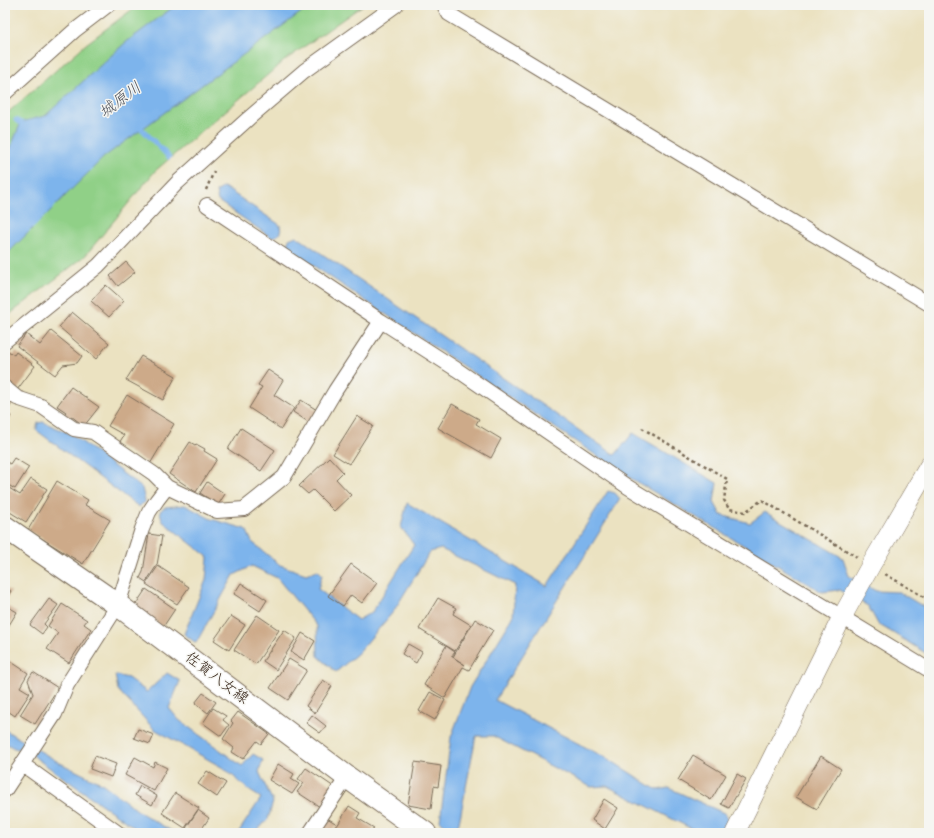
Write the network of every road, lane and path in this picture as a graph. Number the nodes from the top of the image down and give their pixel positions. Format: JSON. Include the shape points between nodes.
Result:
{"nodes":[{"id":1,"x":108,"y":5,"type":"edge"},
{"id":2,"x":396,"y":5,"type":"edge"},
{"id":3,"x":444,"y":5,"type":"edge"},
{"id":4,"x":5,"y":93,"type":"edge"},
{"id":5,"x":207,"y":205,"type":"dead end"},
{"id":6,"x":929,"y":304,"type":"edge"},
{"id":7,"x":382,"y":321,"type":"junction"},
{"id":8,"x":5,"y":341,"type":"edge"},
{"id":9,"x":5,"y":388,"type":"edge"},
{"id":10,"x":642,"y":428,"type":"dead end"},
{"id":11,"x":929,"y":466,"type":"edge"},
{"id":12,"x":167,"y":487,"type":"junction"},
{"id":13,"x":5,"y":527,"type":"edge"},
{"id":14,"x":867,"y":571,"type":"junction"},
{"id":15,"x":929,"y":600,"type":"edge"},
{"id":16,"x":118,"y":605,"type":"junction"},
{"id":17,"x":845,"y":611,"type":"junction"},
{"id":18,"x":929,"y":670,"type":"edge"},
{"id":19,"x":28,"y":755,"type":"junction"},
{"id":20,"x":347,"y":777,"type":"junction"},
{"id":21,"x":5,"y":790,"type":"edge"},
{"id":22,"x":737,"y":827,"type":"edge"},
{"id":23,"x":118,"y":833,"type":"edge"},
{"id":24,"x":310,"y":833,"type":"edge"},
{"id":25,"x":426,"y":833,"type":"edge"}],
"edges":[{"from":1,"to":4,"type":"street","via":[[74,31]]},
{"from":2,"to":8,"type":"street","via":[[304,71],[249,118],[176,183],[98,266]]},
{"from":3,"to":6,"type":"street","via":[[449,14]]},
{"from":5,"to":7,"type":"street"},
{"from":7,"to":12,"type":"street","via":[[335,391],[284,477],[244,509],[217,511]]},
{"from":7,"to":17,"type":"street","via":[[463,373],[628,487]]},
{"from":9,"to":12,"type":"street","via":[[18,398],[41,406],[74,428],[93,432],[154,474]]},
{"from":10,"to":14,"type":"path","via":[[727,479],[724,500],[729,509],[745,512],[762,500]]},
{"from":11,"to":14,"type":"street"},
{"from":12,"to":16,"type":"street","via":[[149,512]]},
{"from":13,"to":16,"type":"main road","name":"佐賀八女線"},
{"from":14,"to":15,"type":"path"},
{"from":14,"to":17,"type":"street"},
{"from":16,"to":19,"type":"street","via":[[67,685],[55,714]]},
{"from":16,"to":20,"type":"main road","name":"佐賀八女線"},
{"from":17,"to":18,"type":"street"},
{"from":17,"to":22,"type":"street"},
{"from":19,"to":21,"type":"street"},
{"from":19,"to":23,"type":"street"},
{"from":20,"to":24,"type":"street"},
{"from":20,"to":25,"type":"main road","name":"佐賀八女線"}]}
